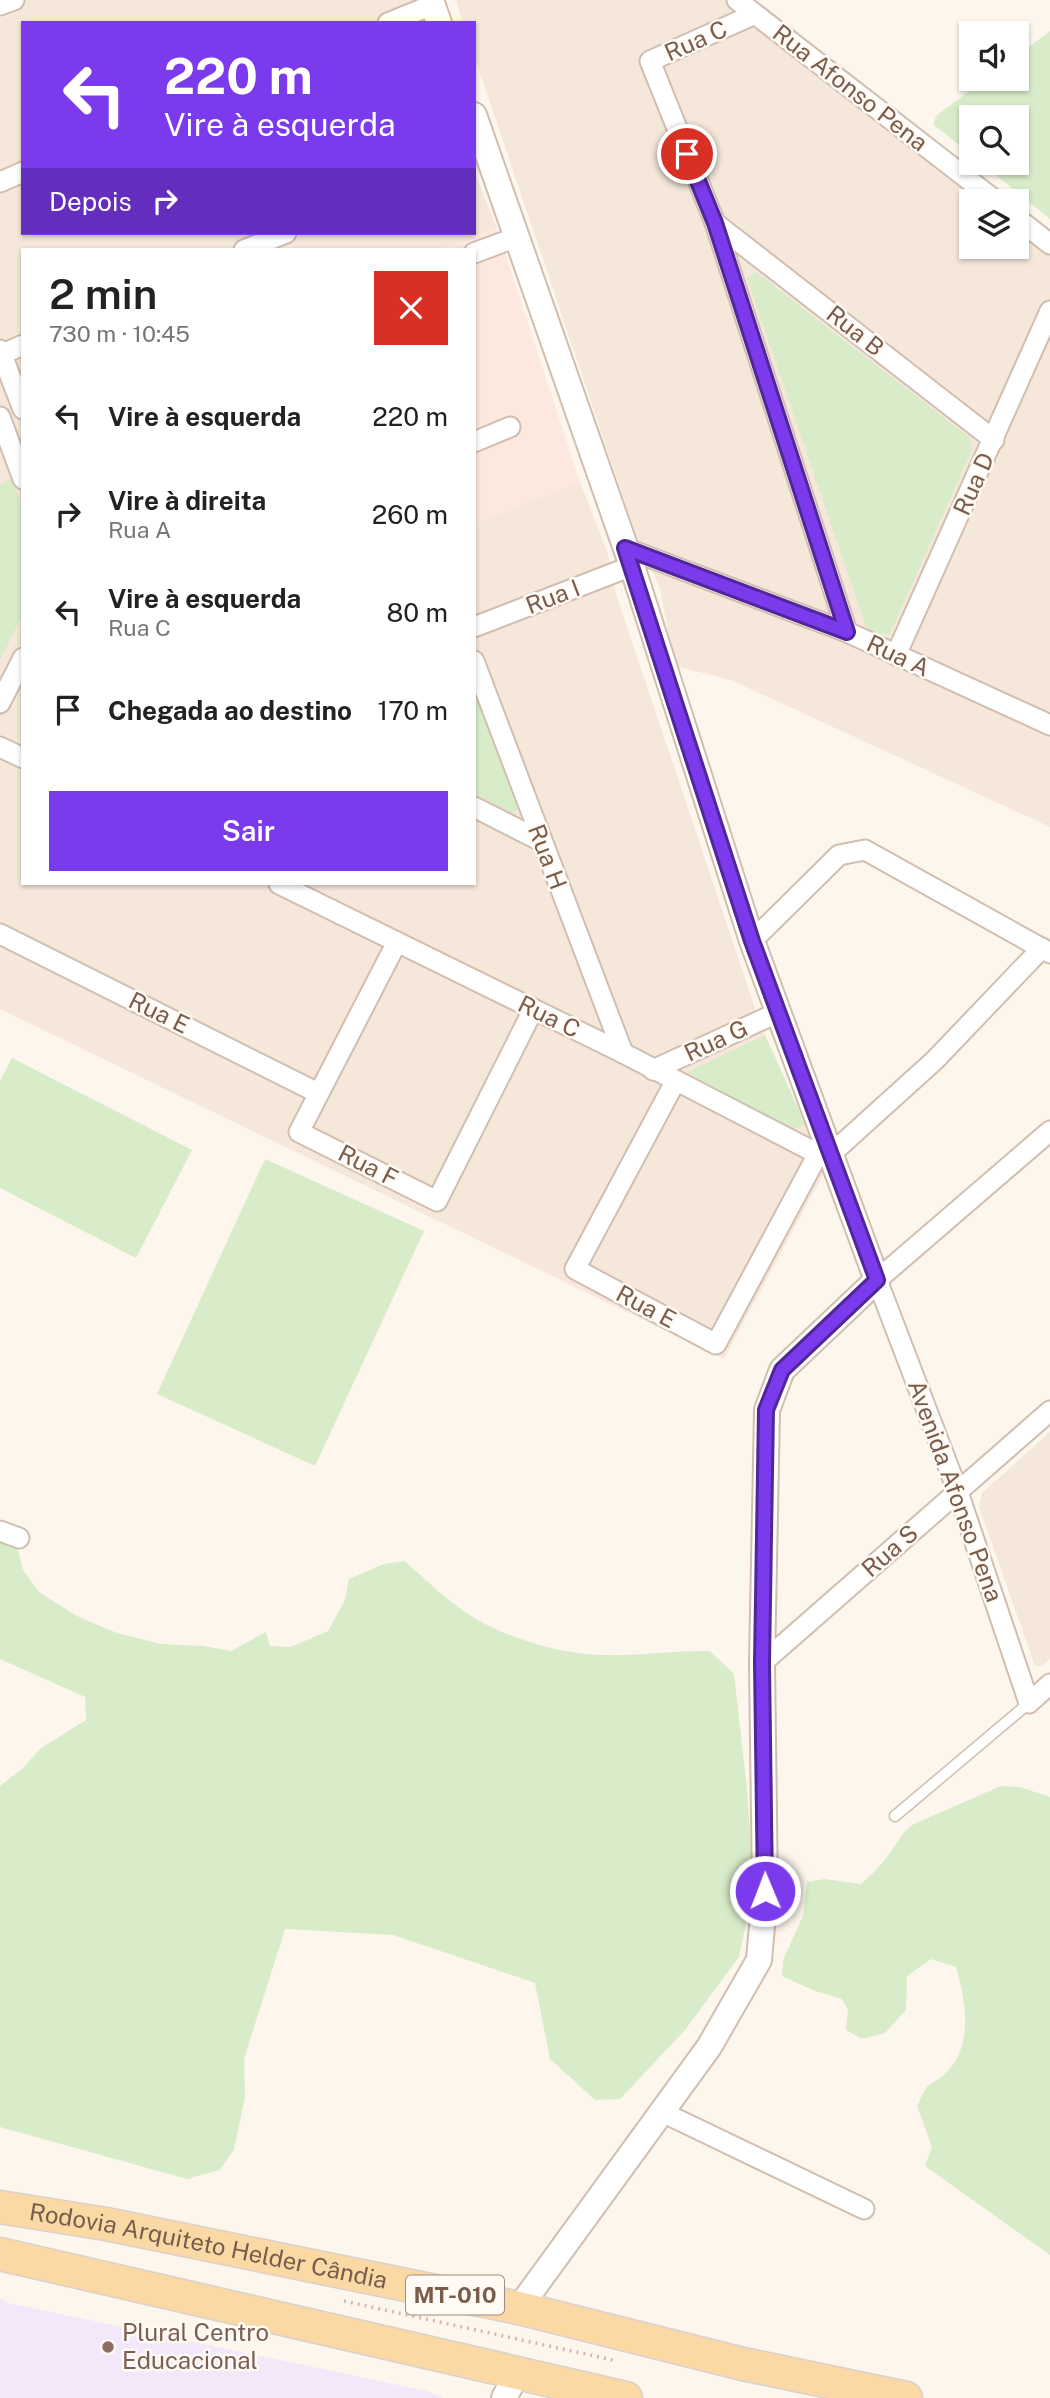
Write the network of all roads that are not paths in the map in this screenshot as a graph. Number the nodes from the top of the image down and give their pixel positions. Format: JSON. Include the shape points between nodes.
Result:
{"nodes":[{"id":1,"x":14,"y":0,"type":"edge"},
{"id":2,"x":737,"y":0,"type":"edge"},
{"id":3,"x":0,"y":5,"type":"edge"},
{"id":4,"x":434,"y":9,"type":"edge"},
{"id":5,"x":755,"y":14,"type":"junction"},
{"id":6,"x":395,"y":21,"type":"edge"},
{"id":7,"x":476,"y":126,"type":"edge"},
{"id":8,"x":481,"y":152,"type":"edge"},
{"id":9,"x":21,"y":173,"type":"edge"},
{"id":10,"x":0,"y":182,"type":"edge"},
{"id":11,"x":981,"y":189,"type":"edge"},
{"id":12,"x":715,"y":223,"type":"junction"},
{"id":13,"x":1029,"y":227,"type":"edge"},
{"id":14,"x":281,"y":235,"type":"edge"},
{"id":15,"x":517,"y":237,"type":"junction"},
{"id":16,"x":1050,"y":244,"type":"edge"},
{"id":17,"x":249,"y":248,"type":"edge"},
{"id":18,"x":476,"y":252,"type":"edge"},
{"id":19,"x":1050,"y":311,"type":"edge"},
{"id":20,"x":21,"y":346,"type":"edge"},
{"id":21,"x":1,"y":353,"type":"edge"},
{"id":22,"x":21,"y":404,"type":"edge"},
{"id":23,"x":0,"y":417,"type":"edge"},
{"id":24,"x":510,"y":427,"type":"dead end"},
{"id":25,"x":994,"y":440,"type":"junction"},
{"id":26,"x":476,"y":441,"type":"edge"},
{"id":27,"x":3,"y":442,"type":"edge"},
{"id":28,"x":21,"y":475,"type":"edge"},
{"id":29,"x":628,"y":557,"type":"junction"},
{"id":30,"x":476,"y":626,"type":"edge"},
{"id":31,"x":847,"y":632,"type":"junction"},
{"id":32,"x":896,"y":655,"type":"junction"},
{"id":33,"x":21,"y":662,"type":"edge"},
{"id":34,"x":476,"y":666,"type":"edge"},
{"id":35,"x":0,"y":703,"type":"edge"},
{"id":36,"x":1050,"y":724,"type":"edge"},
{"id":37,"x":0,"y":747,"type":"edge"},
{"id":38,"x":21,"y":757,"type":"edge"},
{"id":39,"x":476,"y":808,"type":"edge"},
{"id":40,"x":541,"y":841,"type":"junction"},
{"id":41,"x":281,"y":885,"type":"edge"},
{"id":42,"x":0,"y":934,"type":"edge"},
{"id":43,"x":752,"y":941,"type":"junction"},
{"id":44,"x":397,"y":942,"type":"junction"},
{"id":45,"x":1046,"y":951,"type":"edge"},
{"id":46,"x":533,"y":1010,"type":"junction"},
{"id":47,"x":779,"y":1012,"type":"junction"},
{"id":48,"x":623,"y":1053,"type":"junction"},
{"id":49,"x":653,"y":1070,"type":"junction"},
{"id":50,"x":675,"y":1082,"type":"junction"},
{"id":51,"x":318,"y":1093,"type":"junction"},
{"id":52,"x":1050,"y":1130,"type":"edge"},
{"id":53,"x":824,"y":1154,"type":"junction"},
{"id":54,"x":877,"y":1280,"type":"junction"},
{"id":55,"x":1050,"y":1411,"type":"edge"},
{"id":56,"x":958,"y":1492,"type":"junction"},
{"id":57,"x":0,"y":1531,"type":"edge"},
{"id":58,"x":19,"y":1538,"type":"dead end"},
{"id":59,"x":762,"y":1663,"type":"junction"},
{"id":60,"x":1050,"y":1684,"type":"edge"},
{"id":61,"x":1029,"y":1703,"type":"junction"},
{"id":62,"x":895,"y":1816,"type":"dead end"},
{"id":63,"x":662,"y":2112,"type":"junction"},
{"id":64,"x":0,"y":2196,"type":"edge"},
{"id":65,"x":0,"y":2207,"type":"edge"},
{"id":66,"x":864,"y":2209,"type":"dead end"},
{"id":67,"x":106,"y":2224,"type":"junction"},
{"id":68,"x":6,"y":2257,"type":"edge"},
{"id":69,"x":519,"y":2308,"type":"junction"},
{"id":70,"x":511,"y":2386,"type":"edge"},
{"id":71,"x":626,"y":2398,"type":"edge"},
{"id":72,"x":906,"y":2398,"type":"edge"}],
"edges":[{"from":1,"to":3,"type":"street"},
{"from":2,"to":5,"type":"street","name":"Rua Afonso Pena"},
{"from":4,"to":6,"type":"street"},
{"from":5,"to":11,"type":"street","name":"Rua Afonso Pena"},
{"from":5,"to":12,"type":"street","name":"Rua C","via":[[650,61]]},
{"from":7,"to":8,"type":"street"},
{"from":8,"to":15,"type":"street"},
{"from":9,"to":10,"type":"street"},
{"from":12,"to":25,"type":"street","name":"Rua B"},
{"from":12,"to":31,"type":"street","name":"Rua C"},
{"from":13,"to":16,"type":"street"},
{"from":14,"to":17,"type":"street"},
{"from":15,"to":18,"type":"street"},
{"from":15,"to":29,"type":"street"},
{"from":19,"to":25,"type":"street","name":"Rua D"},
{"from":20,"to":21,"type":"street"},
{"from":21,"to":22,"type":"street"},
{"from":23,"to":27,"type":"street"},
{"from":24,"to":26,"type":"street"},
{"from":25,"to":32,"type":"street","name":"Rua D"},
{"from":27,"to":28,"type":"street"},
{"from":29,"to":30,"type":"street","name":"Rua I"},
{"from":29,"to":31,"type":"street","name":"Rua A"},
{"from":29,"to":43,"type":"street"},
{"from":31,"to":32,"type":"street","name":"Rua A"},
{"from":32,"to":36,"type":"street","name":"Rua A"},
{"from":33,"to":35,"type":"street"},
{"from":34,"to":40,"type":"street","name":"Rua H"},
{"from":37,"to":38,"type":"street"},
{"from":39,"to":40,"type":"street"},
{"from":40,"to":48,"type":"street","name":"Rua H"},
{"from":41,"to":44,"type":"street","name":"Rua C"},
{"from":42,"to":51,"type":"street","name":"Rua E"},
{"from":43,"to":45,"type":"street","via":[[839,855],[865,850]]},
{"from":43,"to":47,"type":"street"},
{"from":44,"to":46,"type":"street","name":"Rua C"},
{"from":44,"to":51,"type":"street","name":"Rua F"},
{"from":45,"to":53,"type":"street","via":[[935,1060]]},
{"from":46,"to":48,"type":"street","name":"Rua C"},
{"from":46,"to":51,"type":"street","name":"Rua F","via":[[438,1201],[299,1132]]},
{"from":47,"to":49,"type":"street","name":"Rua G"},
{"from":47,"to":53,"type":"street"},
{"from":48,"to":49,"type":"street","name":"Rua C"},
{"from":49,"to":50,"type":"street","name":"Rua C"},
{"from":50,"to":53,"type":"street","name":"Rua C"},
{"from":50,"to":53,"type":"street","name":"Rua E","via":[[575,1269],[716,1344]]},
{"from":52,"to":54,"type":"street"},
{"from":53,"to":54,"type":"street"},
{"from":54,"to":56,"type":"street","name":"Avenida Afonso Pena"},
{"from":54,"to":59,"type":"street","via":[[782,1370],[766,1410]]},
{"from":55,"to":56,"type":"street","name":"Rua S"},
{"from":56,"to":59,"type":"street","name":"Rua S"},
{"from":56,"to":61,"type":"street","name":"Avenida Afonso Pena"},
{"from":57,"to":58,"type":"street"},
{"from":59,"to":63,"type":"street","via":[[765,1891],[759,1960],[709,2047]]},
{"from":60,"to":61,"type":"street"},
{"from":61,"to":62,"type":"lane"},
{"from":63,"to":66,"type":"street"},
{"from":63,"to":69,"type":"street"},
{"from":64,"to":67,"type":"main road"},
{"from":65,"to":67,"type":"main road","name":"Rodovia Arquiteto Helder Cândia","number":"MT-010"},
{"from":67,"to":69,"type":"main road","name":"Rodovia Arquiteto Helder Cândia","number":"MT-010","via":[[448,2308]]},
{"from":68,"to":70,"type":"main road","name":"Rodovia Arquiteto Helder Cândia","number":"MT-010","via":[[432,2354]]},
{"from":69,"to":72,"type":"main road","name":"Rodovia Arquiteto Helder Cândia","number":"MT-010","via":[[743,2364]]},
{"from":70,"to":71,"type":"main road","name":"Rodovia Arquiteto Helder Cândia","number":"MT-010"}]}
